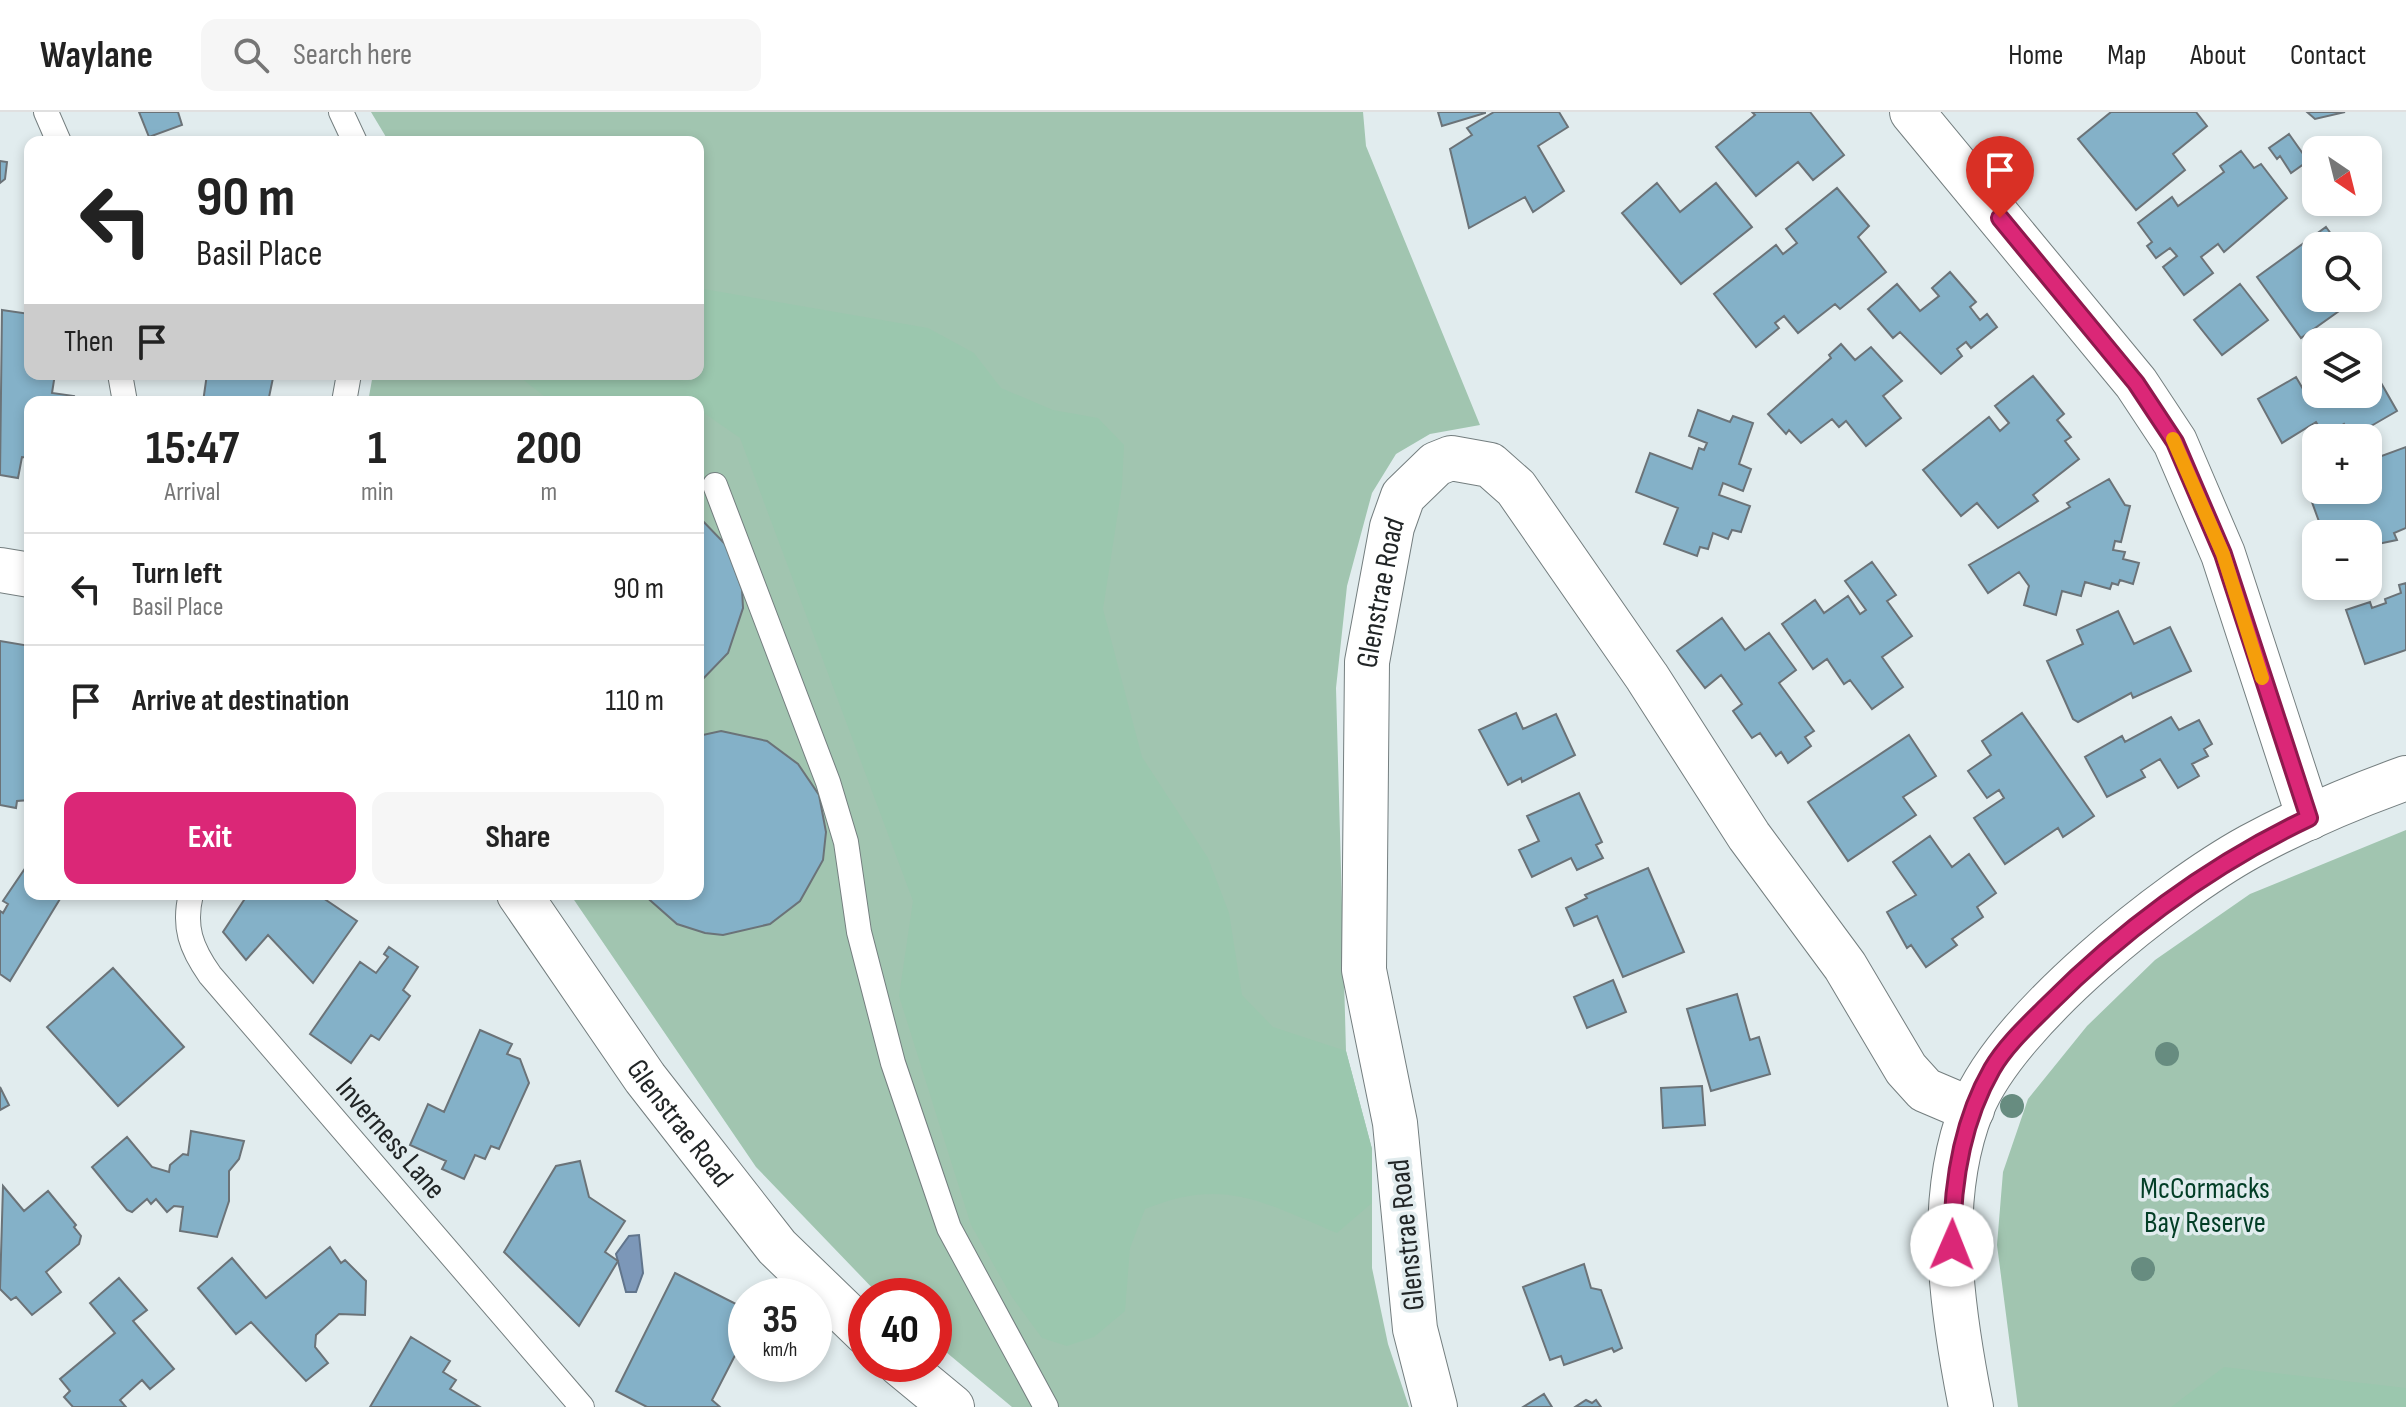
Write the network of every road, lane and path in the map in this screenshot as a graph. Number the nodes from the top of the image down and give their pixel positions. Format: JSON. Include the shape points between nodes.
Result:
{"nodes":[{"id":1,"x":46,"y":112,"type":"edge"},
{"id":2,"x":341,"y":112,"type":"edge"},
{"id":3,"x":1912,"y":112,"type":"edge"},
{"id":4,"x":56,"y":136,"type":"edge"},
{"id":5,"x":352,"y":136,"type":"edge"},
{"id":6,"x":715,"y":485,"type":"dead end"},
{"id":7,"x":0,"y":570,"type":"edge"},
{"id":8,"x":24,"y":574,"type":"edge"},
{"id":9,"x":2406,"y":778,"type":"edge"},
{"id":10,"x":2309,"y":818,"type":"junction"},
{"id":11,"x":190,"y":900,"type":"edge"},
{"id":12,"x":523,"y":900,"type":"edge"},
{"id":13,"x":1972,"y":1110,"type":"junction"},
{"id":14,"x":848,"y":1316,"type":"edge"},
{"id":15,"x":922,"y":1382,"type":"edge"},
{"id":16,"x":582,"y":1407,"type":"edge"},
{"id":17,"x":952,"y":1407,"type":"edge"},
{"id":18,"x":1046,"y":1407,"type":"edge"},
{"id":19,"x":1435,"y":1407,"type":"edge"},
{"id":20,"x":1971,"y":1407,"type":"edge"}],
"edges":[{"from":1,"to":4,"type":"lane"},
{"from":2,"to":5,"type":"lane"},
{"from":3,"to":10,"type":"street","via":[[2136,383],[2175,442],[2223,554]]},
{"from":6,"to":18,"type":"lane","via":[[828,782],[846,842],[859,932],[893,1063],[949,1228]]},
{"from":7,"to":8,"type":"street"},
{"from":9,"to":10,"type":"street"},
{"from":10,"to":13,"type":"street","via":[[2249,847],[2106,951],[1993,1066]]},
{"from":11,"to":16,"type":"lane","name":"Inverness Lane","via":[[192,949],[210,975]]},
{"from":12,"to":14,"type":"street","name":"Glenstrae Road","via":[[645,1078],[777,1247]]},
{"from":13,"to":19,"type":"street","name":"Glenstrae Road","via":[[1925,1090],[1906,1069],[1845,966],[1749,836],[1516,488],[1490,465],[1470,459],[1436,464],[1403,496],[1392,527],[1367,662],[1364,970],[1395,1123],[1415,1329]]},
{"from":13,"to":20,"type":"street","via":[[1953,1192],[1951,1276]]},
{"from":15,"to":17,"type":"street"}]}
